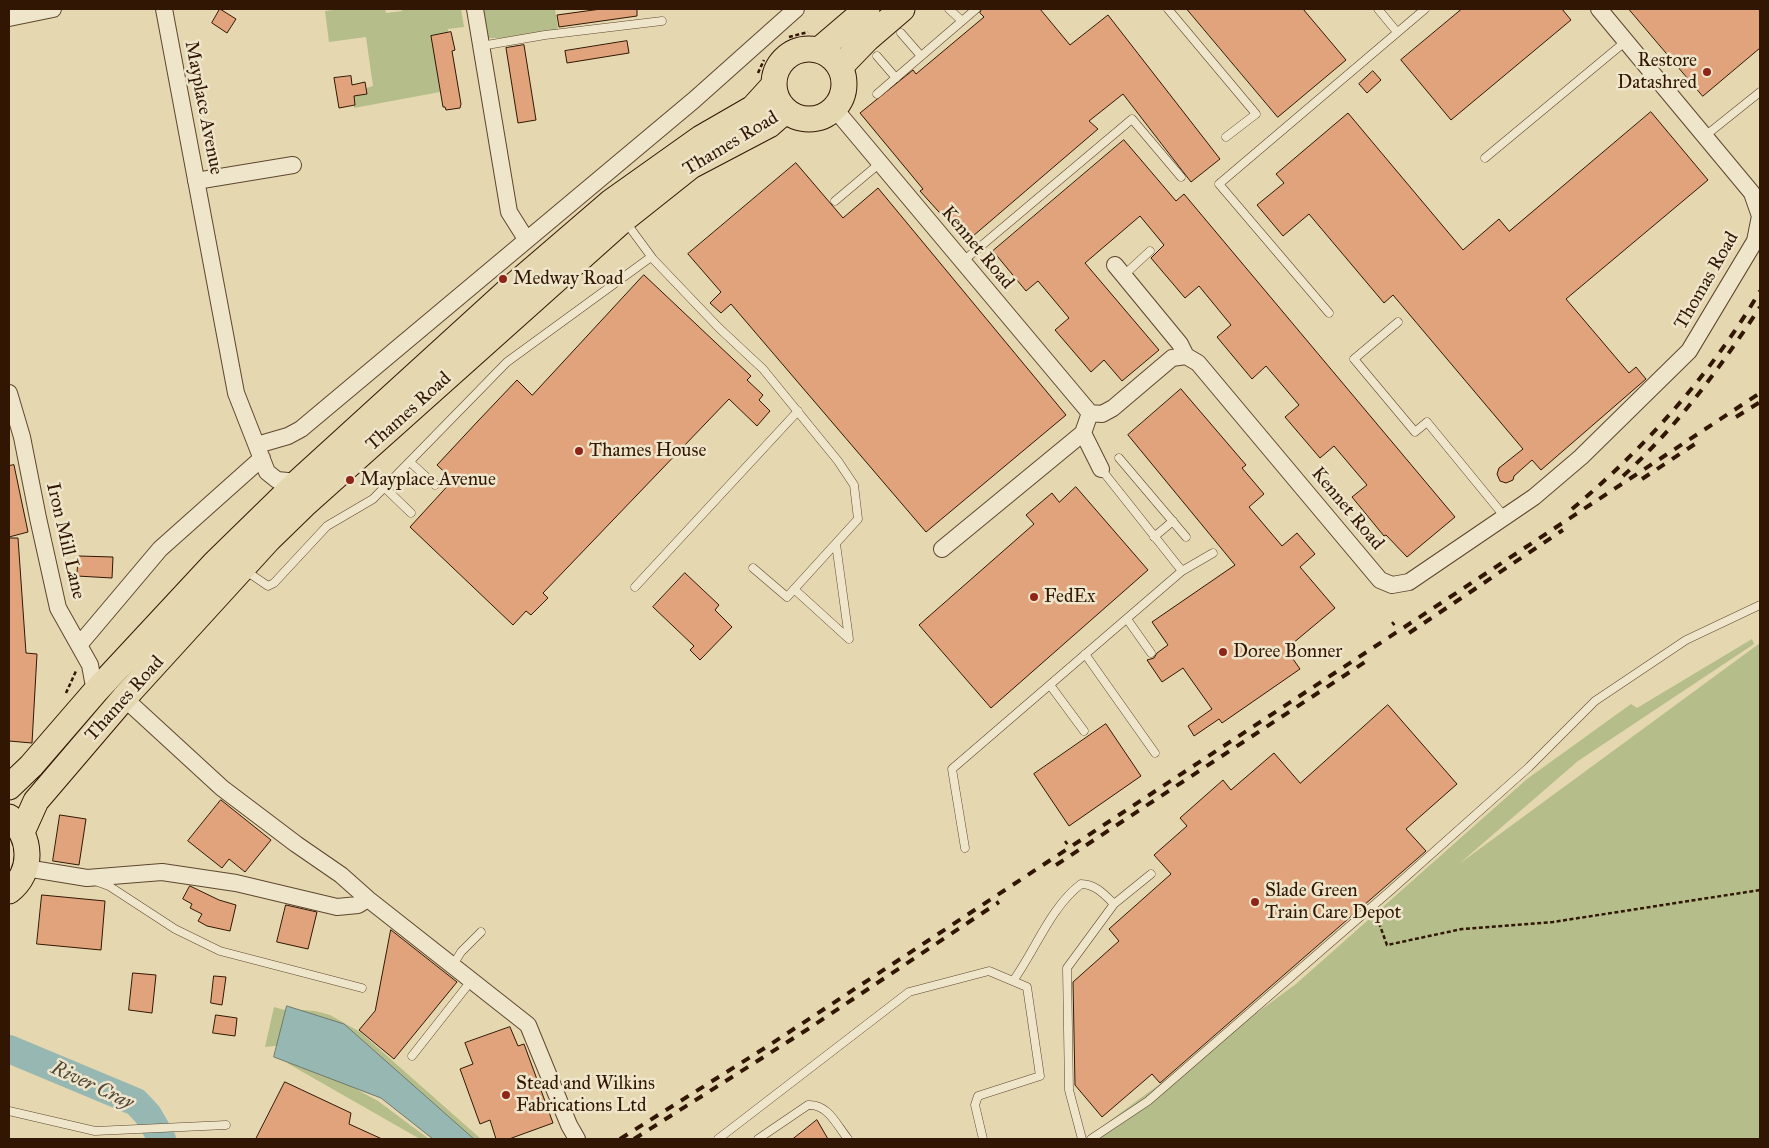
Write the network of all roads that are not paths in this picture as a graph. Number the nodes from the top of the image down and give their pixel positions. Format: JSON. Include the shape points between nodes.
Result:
{"nodes":[{"id":1,"x":53,"y":9,"type":"edge"},
{"id":2,"x":164,"y":9,"type":"edge"},
{"id":3,"x":475,"y":9,"type":"edge"},
{"id":4,"x":796,"y":9,"type":"edge"},
{"id":5,"x":867,"y":9,"type":"edge"},
{"id":6,"x":949,"y":9,"type":"edge"},
{"id":7,"x":976,"y":9,"type":"edge"},
{"id":8,"x":1168,"y":9,"type":"edge"},
{"id":9,"x":1378,"y":9,"type":"edge"},
{"id":10,"x":1425,"y":9,"type":"edge"},
{"id":11,"x":1599,"y":9,"type":"edge"},
{"id":12,"x":9,"y":18,"type":"edge"},
{"id":13,"x":662,"y":21,"type":"dead end"},
{"id":14,"x":902,"y":21,"type":"edge"},
{"id":15,"x":962,"y":21,"type":"junction"},
{"id":16,"x":1397,"y":32,"type":"junction"},
{"id":17,"x":1626,"y":40,"type":"junction"},
{"id":18,"x":481,"y":46,"type":"junction"},
{"id":19,"x":819,"y":50,"type":"junction"},
{"id":20,"x":877,"y":56,"type":"dead end"},
{"id":21,"x":921,"y":56,"type":"junction"},
{"id":22,"x":840,"y":67,"type":"junction"},
{"id":23,"x":896,"y":78,"type":"junction"},
{"id":24,"x":773,"y":86,"type":"junction"},
{"id":25,"x":1760,"y":92,"type":"edge"},
{"id":26,"x":877,"y":94,"type":"dead end"},
{"id":27,"x":834,"y":108,"type":"junction"},
{"id":28,"x":785,"y":111,"type":"junction"},
{"id":29,"x":1705,"y":136,"type":"junction"},
{"id":30,"x":1226,"y":137,"type":"dead end"},
{"id":31,"x":1485,"y":158,"type":"dead end"},
{"id":32,"x":880,"y":163,"type":"junction"},
{"id":33,"x":293,"y":165,"type":"dead end"},
{"id":34,"x":1181,"y":177,"type":"dead end"},
{"id":35,"x":196,"y":181,"type":"junction"},
{"id":36,"x":835,"y":201,"type":"dead end"},
{"id":37,"x":624,"y":220,"type":"junction"},
{"id":38,"x":526,"y":239,"type":"junction"},
{"id":39,"x":1150,"y":251,"type":"dead end"},
{"id":40,"x":651,"y":257,"type":"junction"},
{"id":41,"x":962,"y":262,"type":"junction"},
{"id":42,"x":1119,"y":270,"type":"joint"},
{"id":43,"x":1330,"y":313,"type":"dead end"},
{"id":44,"x":1398,"y":322,"type":"dead end"},
{"id":45,"x":1186,"y":356,"type":"junction"},
{"id":46,"x":9,"y":393,"type":"edge"},
{"id":47,"x":798,"y":411,"type":"junction"},
{"id":48,"x":1090,"y":414,"type":"junction"},
{"id":49,"x":14,"y":426,"type":"edge"},
{"id":50,"x":1083,"y":433,"type":"junction"},
{"id":51,"x":259,"y":451,"type":"junction"},
{"id":52,"x":1119,"y":458,"type":"dead end"},
{"id":53,"x":410,"y":462,"type":"junction"},
{"id":54,"x":1101,"y":469,"type":"joint"},
{"id":55,"x":298,"y":482,"type":"junction"},
{"id":56,"x":435,"y":485,"type":"dead end"},
{"id":57,"x":384,"y":488,"type":"junction"},
{"id":58,"x":411,"y":513,"type":"dead end"},
{"id":59,"x":1504,"y":516,"type":"junction"},
{"id":60,"x":1173,"y":521,"type":"junction"},
{"id":61,"x":1154,"y":537,"type":"junction"},
{"id":62,"x":1186,"y":537,"type":"dead end"},
{"id":63,"x":836,"y":544,"type":"junction"},
{"id":64,"x":942,"y":549,"type":"dead end"},
{"id":65,"x":1213,"y":553,"type":"dead end"},
{"id":66,"x":242,"y":568,"type":"junction"},
{"id":67,"x":754,"y":568,"type":"dead end"},
{"id":68,"x":1182,"y":571,"type":"junction"},
{"id":69,"x":635,"y":587,"type":"dead end"},
{"id":70,"x":794,"y":589,"type":"junction"},
{"id":71,"x":1760,"y":605,"type":"edge"},
{"id":72,"x":1127,"y":619,"type":"junction"},
{"id":73,"x":79,"y":645,"type":"junction"},
{"id":74,"x":1151,"y":653,"type":"dead end"},
{"id":75,"x":1086,"y":654,"type":"junction"},
{"id":76,"x":1050,"y":685,"type":"junction"},
{"id":77,"x":95,"y":692,"type":"junction"},
{"id":78,"x":124,"y":698,"type":"junction"},
{"id":79,"x":1084,"y":731,"type":"dead end"},
{"id":80,"x":1155,"y":753,"type":"dead end"},
{"id":81,"x":9,"y":786,"type":"edge"},
{"id":82,"x":16,"y":824,"type":"edge"},
{"id":83,"x":965,"y":848,"type":"dead end"},
{"id":84,"x":26,"y":868,"type":"junction"},
{"id":85,"x":1151,"y":874,"type":"dead end"},
{"id":86,"x":87,"y":878,"type":"junction"},
{"id":87,"x":9,"y":891,"type":"edge"},
{"id":88,"x":368,"y":899,"type":"junction"},
{"id":89,"x":1114,"y":904,"type":"junction"},
{"id":90,"x":481,"y":932,"type":"dead end"},
{"id":91,"x":453,"y":965,"type":"junction"},
{"id":92,"x":471,"y":981,"type":"junction"},
{"id":93,"x":1013,"y":981,"type":"junction"},
{"id":94,"x":362,"y":988,"type":"dead end"},
{"id":95,"x":412,"y":1056,"type":"dead end"},
{"id":96,"x":9,"y":1110,"type":"edge"},
{"id":97,"x":226,"y":1125,"type":"dead end"},
{"id":98,"x":95,"y":1135,"type":"edge"},
{"id":99,"x":577,"y":1139,"type":"edge"},
{"id":100,"x":718,"y":1139,"type":"edge"},
{"id":101,"x":758,"y":1139,"type":"edge"},
{"id":102,"x":848,"y":1139,"type":"edge"},
{"id":103,"x":983,"y":1139,"type":"edge"},
{"id":104,"x":1082,"y":1139,"type":"edge"},
{"id":105,"x":1091,"y":1139,"type":"edge"}],
"edges":[{"from":1,"to":12,"type":"street"},
{"from":2,"to":35,"type":"street","name":"Mayplace Avenue"},
{"from":3,"to":18,"type":"street"},
{"from":4,"to":38,"type":"street","via":[[694,100]]},
{"from":5,"to":19,"type":"main road"},
{"from":6,"to":15,"type":"lane"},
{"from":7,"to":15,"type":"lane"},
{"from":8,"to":30,"type":"lane","via":[[1256,114]]},
{"from":9,"to":16,"type":"lane"},
{"from":10,"to":16,"type":"lane"},
{"from":11,"to":17,"type":"street","name":"Thomas Road"},
{"from":13,"to":18,"type":"lane"},
{"from":14,"to":21,"type":"lane"},
{"from":14,"to":22,"type":"main road","via":[[867,39]]},
{"from":15,"to":21,"type":"lane"},
{"from":16,"to":43,"type":"lane","via":[[1220,184]]},
{"from":17,"to":29,"type":"street","name":"Thomas Road"},
{"from":17,"to":31,"type":"lane"},
{"from":18,"to":38,"type":"street","via":[[509,212]]},
{"from":19,"to":22,"type":"main road","via":[[830,55]]},
{"from":19,"to":24,"type":"main road","name":"Thames Road","via":[[805,48],[787,56],[774,74]]},
{"from":20,"to":23,"type":"lane"},
{"from":21,"to":23,"type":"lane"},
{"from":22,"to":27,"type":"main road","via":[[844,79],[843,92]]},
{"from":23,"to":26,"type":"lane"},
{"from":24,"to":28,"type":"main road","name":"Thames Road"},
{"from":24,"to":55,"type":"main road","name":"Thames Road","via":[[753,108],[701,138],[611,202],[511,288]]},
{"from":25,"to":29,"type":"lane"},
{"from":27,"to":28,"type":"main road","name":"Thames Road","via":[[816,119],[800,118]]},
{"from":27,"to":32,"type":"street","name":"Kennet Road"},
{"from":28,"to":37,"type":"main road","name":"Thames Road","via":[[769,125],[691,166]]},
{"from":29,"to":59,"type":"street","name":"Thomas Road","via":[[1752,193],[1760,216],[1755,241],[1689,351],[1581,457],[1534,497]]},
{"from":32,"to":36,"type":"lane"},
{"from":32,"to":41,"type":"street","name":"Kennet Road"},
{"from":33,"to":35,"type":"street"},
{"from":34,"to":41,"type":"lane","via":[[1132,119]]},
{"from":35,"to":51,"type":"street","name":"Mayplace Avenue","via":[[236,393]]},
{"from":37,"to":40,"type":"lane"},
{"from":37,"to":66,"type":"main road","name":"Thames Road","via":[[304,505]]},
{"from":38,"to":51,"type":"street","via":[[301,429]]},
{"from":39,"to":42,"type":"lane"},
{"from":40,"to":47,"type":"lane","via":[[719,328],[764,369]]},
{"from":40,"to":53,"type":"lane","via":[[507,362]]},
{"from":41,"to":48,"type":"street","name":"Kennet Road"},
{"from":42,"to":45,"type":"street","name":"Kennet Road","via":[[1180,344]]},
{"from":44,"to":59,"type":"lane","via":[[1354,359],[1415,432],[1427,422]]},
{"from":45,"to":48,"type":"street","via":[[1172,358],[1113,408],[1102,414]]},
{"from":45,"to":59,"type":"street","name":"Kennet Road","via":[[1198,363],[1380,580],[1392,584],[1408,582]]},
{"from":46,"to":49,"type":"street","name":"Iron Mill Lane"},
{"from":47,"to":63,"type":"lane","via":[[854,485],[858,519]]},
{"from":47,"to":69,"type":"lane"},
{"from":48,"to":50,"type":"street"},
{"from":49,"to":73,"type":"street","name":"Iron Mill Lane","via":[[58,608]]},
{"from":50,"to":54,"type":"street"},
{"from":50,"to":64,"type":"street"},
{"from":51,"to":55,"type":"street","name":"Mayplace Avenue","via":[[267,472],[277,480]]},
{"from":51,"to":73,"type":"street","via":[[160,549]]},
{"from":52,"to":60,"type":"lane"},
{"from":53,"to":56,"type":"lane"},
{"from":53,"to":57,"type":"lane"},
{"from":54,"to":61,"type":"lane"},
{"from":55,"to":77,"type":"main road","name":"Thames Road","via":[[214,564]]},
{"from":57,"to":58,"type":"lane"},
{"from":57,"to":66,"type":"lane","via":[[373,499],[327,526],[274,583],[268,586]]},
{"from":60,"to":61,"type":"lane"},
{"from":60,"to":62,"type":"lane"},
{"from":61,"to":68,"type":"lane"},
{"from":63,"to":70,"type":"lane"},
{"from":63,"to":70,"type":"lane","via":[[850,639]]},
{"from":65,"to":68,"type":"lane"},
{"from":66,"to":78,"type":"main road","name":"Thames Road"},
{"from":67,"to":70,"type":"lane","via":[[787,597]]},
{"from":68,"to":72,"type":"lane"},
{"from":71,"to":105,"type":"lane","via":[[1686,640],[1595,701],[1529,767],[1148,1101]]},
{"from":72,"to":74,"type":"lane"},
{"from":72,"to":75,"type":"lane"},
{"from":73,"to":77,"type":"street","name":"Iron Mill Lane","via":[[90,665]]},
{"from":75,"to":76,"type":"lane"},
{"from":75,"to":80,"type":"lane"},
{"from":76,"to":79,"type":"lane"},
{"from":76,"to":83,"type":"lane","via":[[952,769]]},
{"from":77,"to":81,"type":"main road","name":"Thames Road","via":[[31,766]]},
{"from":78,"to":82,"type":"main road","name":"Thames Road"},
{"from":78,"to":88,"type":"street","via":[[222,788],[341,875]]},
{"from":82,"to":84,"type":"main road","via":[[27,849]]},
{"from":84,"to":86,"type":"street"},
{"from":84,"to":87,"type":"main road"},
{"from":85,"to":89,"type":"lane"},
{"from":86,"to":88,"type":"street","via":[[162,872],[236,883],[337,907],[358,905]]},
{"from":86,"to":94,"type":"lane","via":[[109,886],[175,929],[220,951]]},
{"from":88,"to":91,"type":"street"},
{"from":89,"to":93,"type":"lane","via":[[1102,892],[1081,884],[1055,910],[1039,942]]},
{"from":89,"to":104,"type":"lane","via":[[1067,968],[1069,1090]]},
{"from":90,"to":91,"type":"lane"},
{"from":91,"to":92,"type":"street"},
{"from":92,"to":95,"type":"lane"},
{"from":92,"to":99,"type":"street","via":[[528,1025]]},
{"from":93,"to":100,"type":"lane","via":[[989,971],[909,992]]},
{"from":93,"to":103,"type":"lane","via":[[1027,987],[1040,1076],[978,1096],[976,1106]]},
{"from":96,"to":98,"type":"lane"},
{"from":97,"to":98,"type":"lane","via":[[164,1127]]},
{"from":101,"to":102,"type":"lane","via":[[808,1105],[818,1105],[827,1110]]}]}
